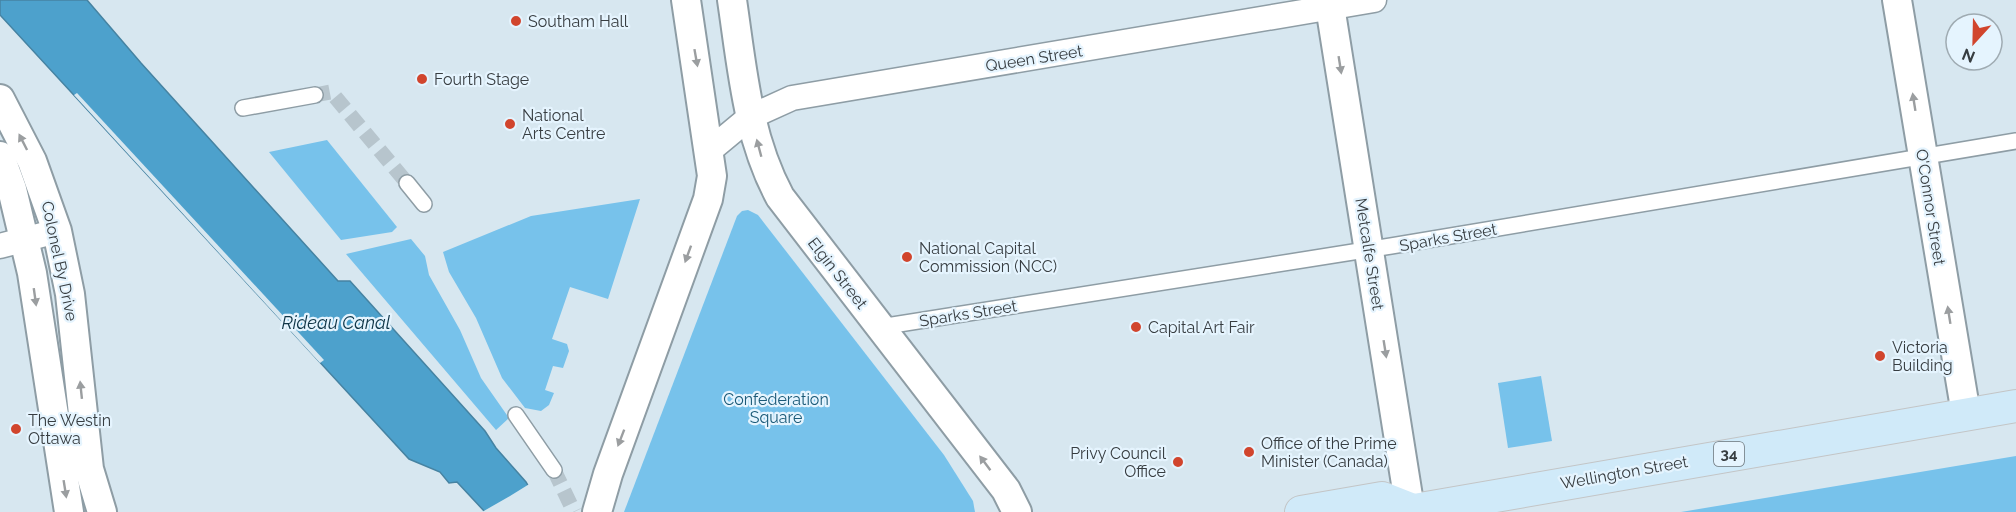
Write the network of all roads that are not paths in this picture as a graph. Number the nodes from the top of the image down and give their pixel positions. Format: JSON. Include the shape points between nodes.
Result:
{"nodes":[{"id":1,"x":686,"y":0,"type":"edge"},
{"id":2,"x":732,"y":0,"type":"edge"},
{"id":3,"x":1374,"y":0,"type":"edge"},
{"id":4,"x":1897,"y":0,"type":"edge"},
{"id":5,"x":1330,"y":4,"type":"edge"},
{"id":6,"x":315,"y":95,"type":"tunnel mouth"},
{"id":7,"x":0,"y":99,"type":"edge"},
{"id":8,"x":243,"y":108,"type":"dead end"},
{"id":9,"x":750,"y":117,"type":"junction"},
{"id":10,"x":2016,"y":141,"type":"edge"},
{"id":11,"x":709,"y":151,"type":"junction"},
{"id":12,"x":0,"y":156,"type":"edge"},
{"id":13,"x":1923,"y":156,"type":"junction"},
{"id":14,"x":407,"y":183,"type":"tunnel mouth"},
{"id":15,"x":424,"y":204,"type":"dead end"},
{"id":16,"x":57,"y":231,"type":"junction"},
{"id":17,"x":13,"y":242,"type":"edge"},
{"id":18,"x":1369,"y":250,"type":"junction"},
{"id":19,"x":880,"y":327,"type":"junction"},
{"id":20,"x":2016,"y":406,"type":"edge"},
{"id":21,"x":1966,"y":414,"type":"junction"},
{"id":22,"x":516,"y":415,"type":"dead end"},
{"id":23,"x":554,"y":470,"type":"tunnel mouth"},
{"id":24,"x":608,"y":474,"type":"junction"},
{"id":25,"x":1407,"y":510,"type":"edge"},
{"id":26,"x":69,"y":512,"type":"edge"},
{"id":27,"x":102,"y":512,"type":"edge"},
{"id":28,"x":585,"y":512,"type":"edge"},
{"id":29,"x":597,"y":512,"type":"edge"},
{"id":30,"x":1017,"y":512,"type":"edge"},
{"id":31,"x":1301,"y":512,"type":"edge"}],
"edges":[{"from":1,"to":11,"type":"main road","one_way":true},
{"from":2,"to":9,"type":"main road","name":"Elgin Street"},
{"from":3,"to":5,"type":"street","name":"Queen Street"},
{"from":13,"to":4,"type":"main road","name":"O'Connor Street","one_way":true},
{"from":5,"to":9,"type":"street","name":"Queen Street","via":[[792,98]]},
{"from":5,"to":18,"type":"main road","name":"Metcalfe Street","one_way":true},
{"from":6,"to":8,"type":"street"},
{"from":16,"to":7,"type":"main road","name":"Colonel By Drive","one_way":true,"via":[[32,161]]},
{"from":9,"to":11,"type":"street","name":"Queen Street"},
{"from":19,"to":9,"type":"main road","name":"Elgin Street","one_way":true,"via":[[780,196],[762,160]]},
{"from":10,"to":13,"type":"street","name":"Sparks Street"},
{"from":11,"to":24,"type":"main road","one_way":true,"via":[[712,176],[708,199]]},
{"from":12,"to":17,"type":"main road","name":"Colonel By Drive","via":[[12,189]]},
{"from":13,"to":18,"type":"street","name":"Sparks Street"},
{"from":21,"to":13,"type":"main road","name":"O'Connor Street","one_way":true},
{"from":14,"to":15,"type":"street"},
{"from":16,"to":17,"type":"street"},
{"from":27,"to":16,"type":"main road","name":"Colonel By Drive","one_way":true,"via":[[89,469],[70,294]]},
{"from":17,"to":26,"type":"main road","name":"Colonel By Drive","one_way":true},
{"from":18,"to":19,"type":"street","name":"Sparks Street"},
{"from":18,"to":25,"type":"main road","name":"Metcalfe Street","one_way":true},
{"from":30,"to":19,"type":"main road","name":"Elgin Street","one_way":true,"via":[[1006,490]]},
{"from":20,"to":21,"type":"main road","name":"Wellington Street","number":"34"},
{"from":21,"to":25,"type":"main road","name":"Wellington Street","number":"34"},
{"from":22,"to":23,"type":"street"},
{"from":24,"to":28,"type":"main road"},
{"from":24,"to":29,"type":"main road"},
{"from":25,"to":31,"type":"main road","via":[[1382,498]]}]}
